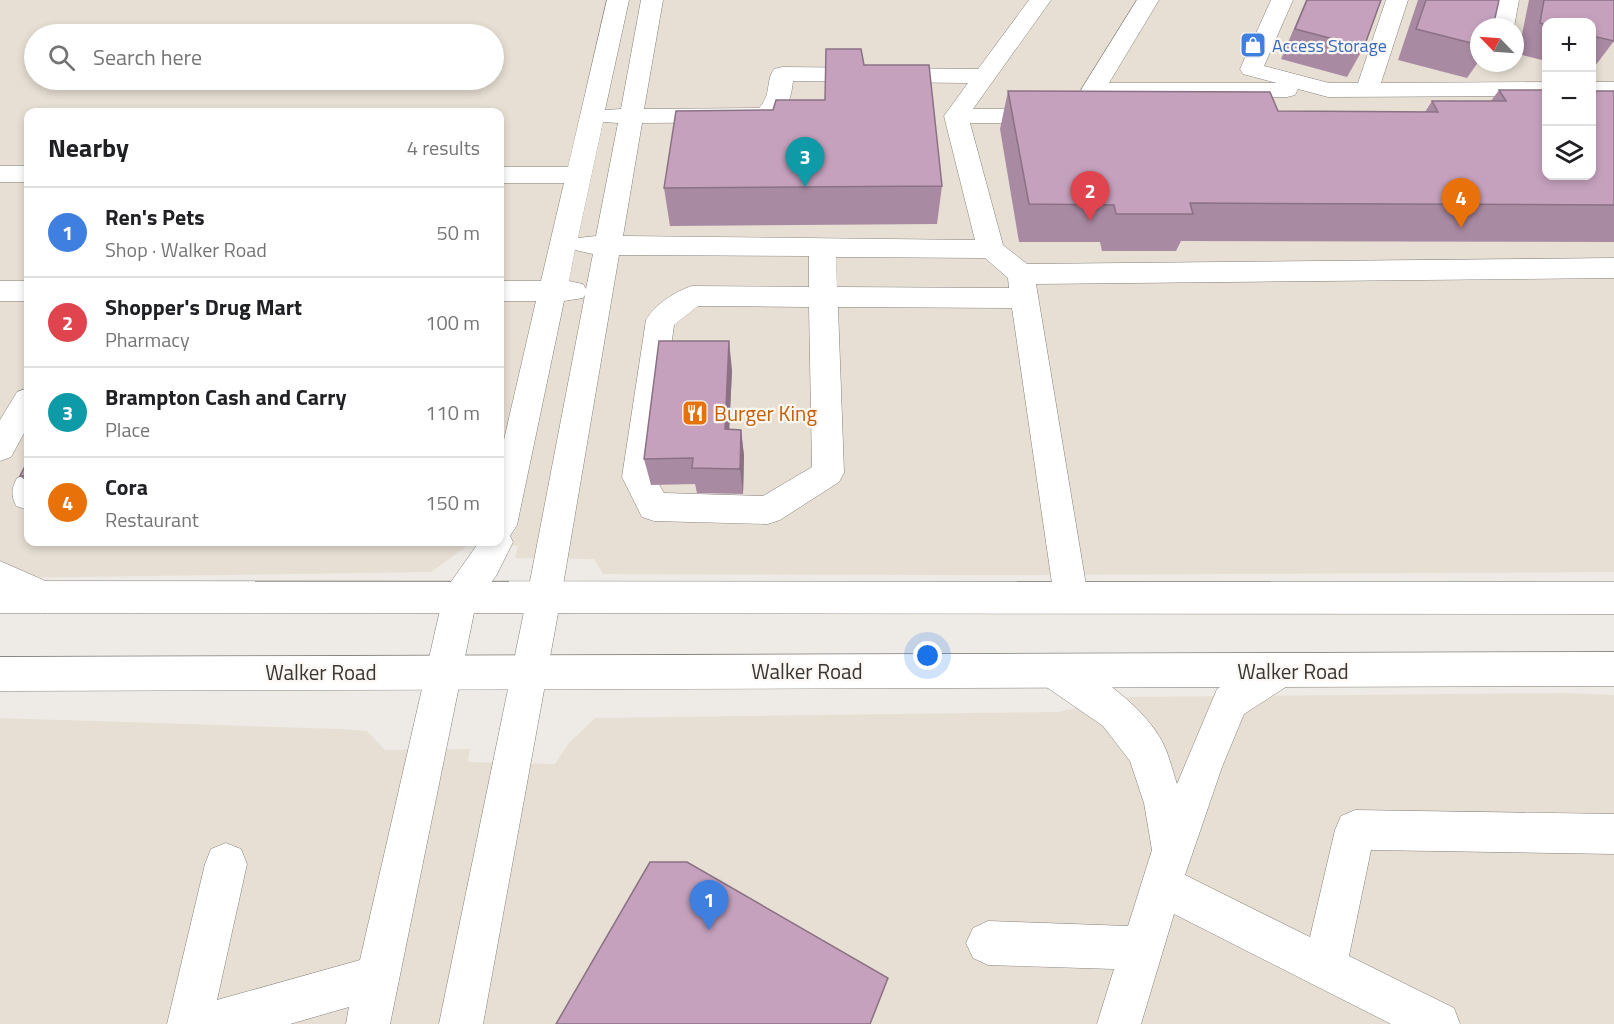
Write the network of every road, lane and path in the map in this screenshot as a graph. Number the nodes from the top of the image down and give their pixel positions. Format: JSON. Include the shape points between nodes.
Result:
{"nodes":[{"id":1,"x":618,"y":0,"type":"edge"},
{"id":2,"x":652,"y":0,"type":"edge"},
{"id":3,"x":1040,"y":0,"type":"edge"},
{"id":4,"x":1148,"y":0,"type":"edge"},
{"id":5,"x":1282,"y":0,"type":"edge"},
{"id":6,"x":1396,"y":0,"type":"edge"},
{"id":7,"x":1508,"y":0,"type":"edge"},
{"id":8,"x":1505,"y":18,"type":"edge"},
{"id":9,"x":983,"y":76,"type":"junction"},
{"id":10,"x":1542,"y":88,"type":"edge"},
{"id":11,"x":1596,"y":89,"type":"edge"},
{"id":12,"x":1614,"y":89,"type":"edge"},
{"id":13,"x":1328,"y":90,"type":"junction"},
{"id":14,"x":1367,"y":90,"type":"junction"},
{"id":15,"x":592,"y":116,"type":"junction"},
{"id":16,"x":630,"y":116,"type":"junction"},
{"id":17,"x":956,"y":116,"type":"junction"},
{"id":18,"x":1074,"y":116,"type":"edge"},
{"id":19,"x":0,"y":174,"type":"edge"},
{"id":20,"x":24,"y":174,"type":"edge"},
{"id":21,"x":504,"y":175,"type":"edge"},
{"id":22,"x":579,"y":175,"type":"junction"},
{"id":23,"x":563,"y":244,"type":"junction"},
{"id":24,"x":607,"y":245,"type":"junction"},
{"id":25,"x":822,"y":247,"type":"junction"},
{"id":26,"x":991,"y":249,"type":"junction"},
{"id":27,"x":1614,"y":268,"type":"edge"},
{"id":28,"x":1023,"y":286,"type":"junction"},
{"id":29,"x":0,"y":291,"type":"edge"},
{"id":30,"x":24,"y":291,"type":"edge"},
{"id":31,"x":504,"y":291,"type":"edge"},
{"id":32,"x":552,"y":291,"type":"junction"},
{"id":33,"x":599,"y":291,"type":"junction"},
{"id":34,"x":824,"y":296,"type":"junction"},
{"id":35,"x":24,"y":407,"type":"edge"},
{"id":36,"x":0,"y":448,"type":"edge"},
{"id":37,"x":504,"y":507,"type":"edge"},
{"id":38,"x":495,"y":546,"type":"edge"},
{"id":39,"x":0,"y":576,"type":"edge"},
{"id":40,"x":0,"y":597,"type":"edge"},
{"id":41,"x":45,"y":597,"type":"junction"},
{"id":42,"x":459,"y":597,"type":"junction"},
{"id":43,"x":544,"y":597,"type":"junction"},
{"id":44,"x":1071,"y":597,"type":"junction"},
{"id":45,"x":1614,"y":598,"type":"edge"},
{"id":46,"x":1614,"y":669,"type":"edge"},
{"id":47,"x":444,"y":671,"type":"junction"},
{"id":48,"x":530,"y":671,"type":"junction"},
{"id":49,"x":1279,"y":671,"type":"junction"},
{"id":50,"x":1055,"y":672,"type":"junction"},
{"id":51,"x":0,"y":674,"type":"edge"},
{"id":52,"x":1614,"y":834,"type":"edge"},
{"id":53,"x":226,"y":864,"type":"dead end"},
{"id":54,"x":1167,"y":868,"type":"junction"},
{"id":55,"x":988,"y":943,"type":"dead end"},
{"id":56,"x":1142,"y":948,"type":"junction"},
{"id":57,"x":1325,"y":967,"type":"junction"},
{"id":58,"x":378,"y":977,"type":"junction"},
{"id":59,"x":281,"y":1013,"type":"edge"},
{"id":60,"x":189,"y":1024,"type":"edge"},
{"id":61,"x":211,"y":1024,"type":"edge"},
{"id":62,"x":368,"y":1024,"type":"edge"},
{"id":63,"x":461,"y":1024,"type":"edge"},
{"id":64,"x":1119,"y":1024,"type":"edge"},
{"id":65,"x":1438,"y":1024,"type":"edge"}],
"edges":[{"from":1,"to":15,"type":"main road"},
{"from":2,"to":16,"type":"main road"},
{"from":3,"to":9,"type":"main road"},
{"from":4,"to":13,"type":"main road","via":[[1093,90]]},
{"from":5,"to":13,"type":"main road","via":[[1251,69]]},
{"from":6,"to":14,"type":"main road"},
{"from":7,"to":8,"type":"main road"},
{"from":9,"to":16,"type":"main road","via":[[782,75],[779,100],[765,115]]},
{"from":9,"to":17,"type":"main road"},
{"from":10,"to":14,"type":"main road","via":[[1493,80]]},
{"from":11,"to":12,"type":"main road"},
{"from":13,"to":14,"type":"main road"},
{"from":15,"to":16,"type":"main road"},
{"from":15,"to":22,"type":"main road"},
{"from":16,"to":24,"type":"main road"},
{"from":17,"to":18,"type":"main road"},
{"from":17,"to":26,"type":"main road"},
{"from":19,"to":20,"type":"main road"},
{"from":21,"to":22,"type":"main road"},
{"from":22,"to":23,"type":"main road"},
{"from":23,"to":24,"type":"main road"},
{"from":23,"to":32,"type":"main road"},
{"from":24,"to":25,"type":"main road"},
{"from":24,"to":33,"type":"main road"},
{"from":25,"to":26,"type":"main road"},
{"from":25,"to":34,"type":"main road"},
{"from":26,"to":28,"type":"main road"},
{"from":27,"to":28,"type":"main road"},
{"from":28,"to":34,"type":"main road"},
{"from":28,"to":44,"type":"main road"},
{"from":29,"to":30,"type":"main road"},
{"from":31,"to":32,"type":"main road"},
{"from":32,"to":33,"type":"main road"},
{"from":32,"to":37,"type":"main road"},
{"from":33,"to":43,"type":"main road"},
{"from":34,"to":34,"type":"main road","via":[[692,296],[660,320],[638,477],[654,507],[768,510],[828,473]]},
{"from":35,"to":36,"type":"main road"},
{"from":38,"to":42,"type":"main road"},
{"from":39,"to":41,"type":"main road"},
{"from":40,"to":41,"type":"main road"},
{"from":41,"to":42,"type":"main road"},
{"from":42,"to":43,"type":"main road"},
{"from":42,"to":47,"type":"main road"},
{"from":43,"to":44,"type":"main road"},
{"from":43,"to":48,"type":"main road"},
{"from":44,"to":45,"type":"main road"},
{"from":46,"to":49,"type":"main road","name":"Walker Road"},
{"from":47,"to":48,"type":"main road","name":"Walker Road"},
{"from":47,"to":51,"type":"main road","name":"Walker Road"},
{"from":47,"to":58,"type":"main road"},
{"from":48,"to":50,"type":"main road","name":"Walker Road"},
{"from":48,"to":63,"type":"main road"},
{"from":49,"to":50,"type":"main road","name":"Walker Road"},
{"from":49,"to":54,"type":"main road","via":[[1230,702]]},
{"from":50,"to":54,"type":"main road","via":[[1116,713],[1146,750],[1164,803]]},
{"from":52,"to":57,"type":"main road","via":[[1355,830]]},
{"from":53,"to":60,"type":"main road"},
{"from":54,"to":56,"type":"main road"},
{"from":54,"to":57,"type":"main road"},
{"from":55,"to":56,"type":"main road"},
{"from":56,"to":64,"type":"main road"},
{"from":57,"to":65,"type":"main road"},
{"from":58,"to":59,"type":"main road"},
{"from":58,"to":62,"type":"main road"},
{"from":59,"to":61,"type":"main road"}]}
